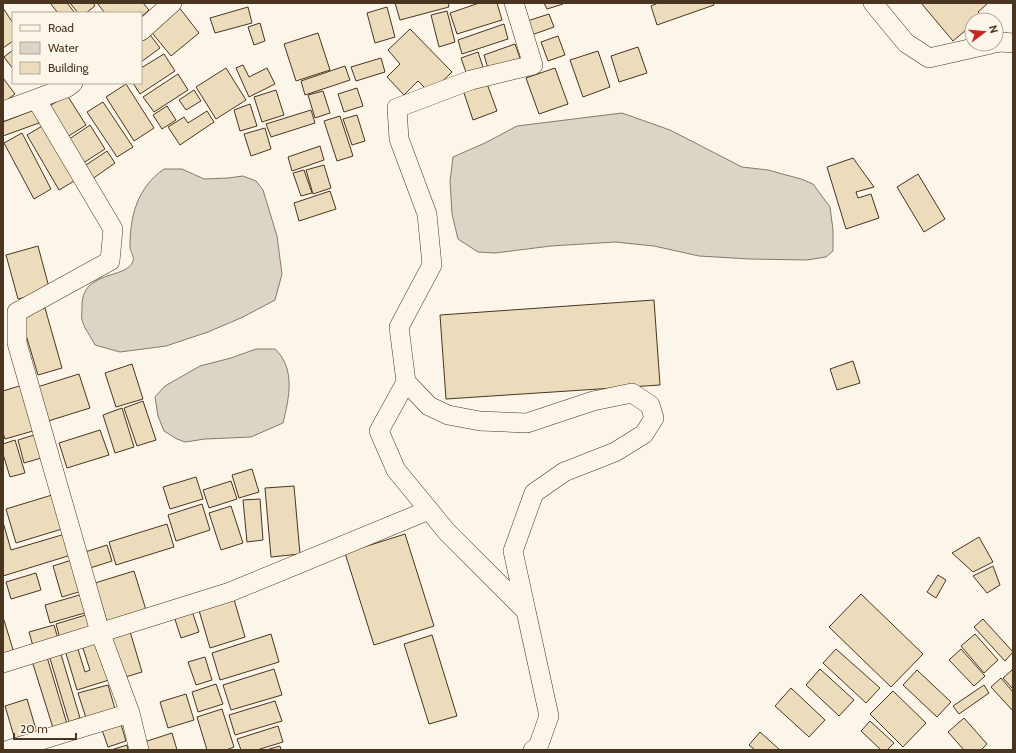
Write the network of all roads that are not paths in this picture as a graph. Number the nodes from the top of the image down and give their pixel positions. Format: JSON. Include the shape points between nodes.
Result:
{"nodes":[{"id":1,"x":172,"y":3,"type":"edge"},
{"id":2,"x":514,"y":3,"type":"edge"},
{"id":3,"x":873,"y":3,"type":"edge"},
{"id":4,"x":142,"y":30,"type":"edge"},
{"id":5,"x":964,"y":50,"type":"edge"},
{"id":6,"x":72,"y":84,"type":"edge"},
{"id":7,"x":36,"y":99,"type":"junction"},
{"id":8,"x":3,"y":111,"type":"edge"},
{"id":9,"x":406,"y":382,"type":"junction"},
{"id":10,"x":429,"y":510,"type":"junction"},
{"id":11,"x":526,"y":611,"type":"junction"},
{"id":12,"x":100,"y":632,"type":"junction"},
{"id":13,"x":3,"y":663,"type":"edge"},
{"id":14,"x":130,"y":713,"type":"junction"},
{"id":15,"x":8,"y":750,"type":"edge"},
{"id":16,"x":139,"y":750,"type":"edge"},
{"id":17,"x":533,"y":750,"type":"edge"}],
"edges":[{"from":1,"to":4,"type":"street"},
{"from":2,"to":9,"type":"street","via":[[533,65],[471,80],[397,108],[399,139],[427,214],[432,265],[399,327]]},
{"from":3,"to":5,"type":"street","via":[[906,43],[929,58]]},
{"from":6,"to":7,"type":"street"},
{"from":7,"to":8,"type":"street"},
{"from":7,"to":12,"type":"street","via":[[113,229],[110,261],[17,312],[17,343]]},
{"from":9,"to":10,"type":"street","via":[[379,431],[396,470]]},
{"from":9,"to":11,"type":"street","via":[[428,406],[448,415],[480,420],[527,423],[593,402],[632,393],[650,405],[654,418],[644,434],[615,452],[564,472],[534,493],[513,551]]},
{"from":10,"to":11,"type":"street","via":[[447,532]]},
{"from":10,"to":12,"type":"street","via":[[230,592]]},
{"from":11,"to":17,"type":"street","via":[[549,716],[538,748]]},
{"from":12,"to":13,"type":"street"},
{"from":12,"to":14,"type":"street"},
{"from":14,"to":15,"type":"street"},
{"from":14,"to":16,"type":"street"}]}
